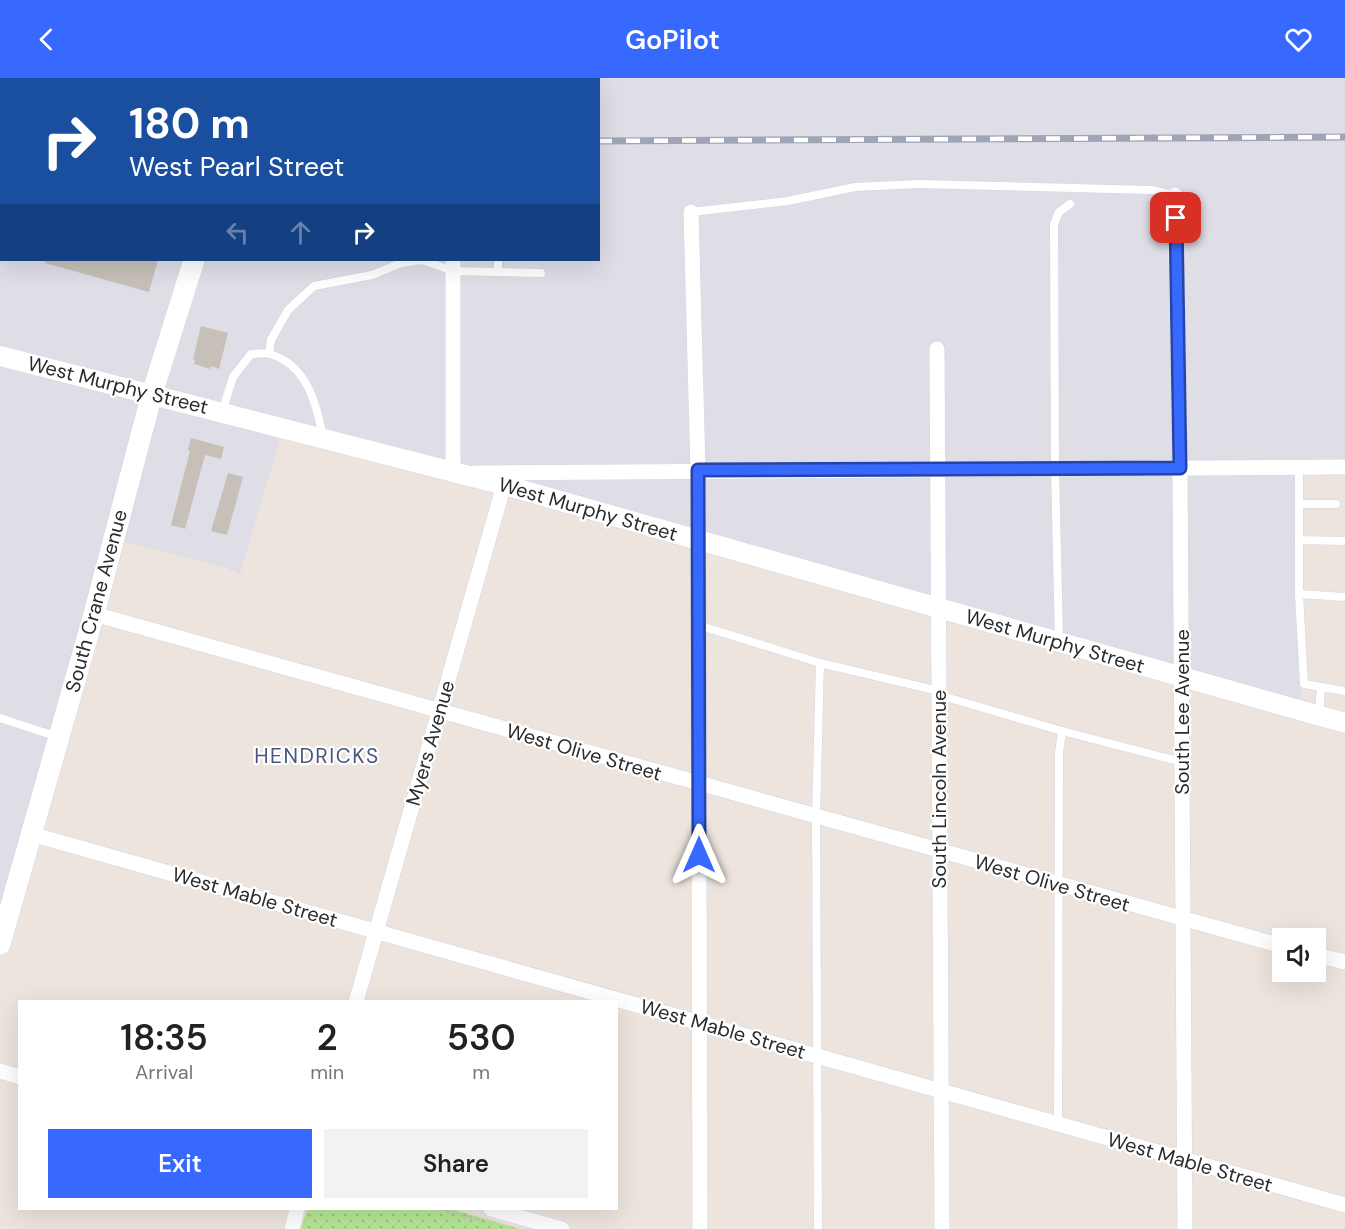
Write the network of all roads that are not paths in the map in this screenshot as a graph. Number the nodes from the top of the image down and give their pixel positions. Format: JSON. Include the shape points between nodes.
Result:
{"nodes":[{"id":1,"x":1175,"y":195,"type":"joint"},
{"id":2,"x":1070,"y":204,"type":"dead end"},
{"id":3,"x":691,"y":212,"type":"joint"},
{"id":4,"x":194,"y":261,"type":"edge"},
{"id":5,"x":415,"y":261,"type":"edge"},
{"id":6,"x":428,"y":261,"type":"edge"},
{"id":7,"x":498,"y":261,"type":"edge"},
{"id":8,"x":453,"y":265,"type":"edge"},
{"id":9,"x":498,"y":272,"type":"junction"},
{"id":10,"x":541,"y":273,"type":"dead end"},
{"id":11,"x":937,"y":349,"type":"dead end"},
{"id":12,"x":269,"y":353,"type":"junction"},
{"id":13,"x":0,"y":356,"type":"edge"},
{"id":14,"x":152,"y":394,"type":"junction"},
{"id":15,"x":222,"y":412,"type":"junction"},
{"id":16,"x":323,"y":438,"type":"junction"},
{"id":17,"x":1345,"y":467,"type":"edge"},
{"id":18,"x":1180,"y":468,"type":"junction"},
{"id":19,"x":1299,"y":468,"type":"junction"},
{"id":20,"x":938,"y":469,"type":"junction"},
{"id":21,"x":1055,"y":469,"type":"junction"},
{"id":22,"x":698,"y":470,"type":"junction"},
{"id":23,"x":456,"y":472,"type":"junction"},
{"id":24,"x":504,"y":485,"type":"junction"},
{"id":25,"x":1299,"y":504,"type":"junction"},
{"id":26,"x":1336,"y":504,"type":"dead end"},
{"id":27,"x":698,"y":540,"type":"junction"},
{"id":28,"x":1299,"y":540,"type":"junction"},
{"id":29,"x":1345,"y":541,"type":"edge"},
{"id":30,"x":1299,"y":594,"type":"junction"},
{"id":31,"x":1345,"y":597,"type":"edge"},
{"id":32,"x":938,"y":608,"type":"junction"},
{"id":33,"x":94,"y":614,"type":"junction"},
{"id":34,"x":698,"y":625,"type":"junction"},
{"id":35,"x":1059,"y":642,"type":"junction"},
{"id":36,"x":820,"y":663,"type":"junction"},
{"id":37,"x":1182,"y":677,"type":"junction"},
{"id":38,"x":1321,"y":687,"type":"junction"},
{"id":39,"x":1345,"y":691,"type":"edge"},
{"id":40,"x":939,"y":693,"type":"junction"},
{"id":41,"x":439,"y":711,"type":"junction"},
{"id":42,"x":1319,"y":716,"type":"junction"},
{"id":43,"x":0,"y":718,"type":"edge"},
{"id":44,"x":1345,"y":723,"type":"edge"},
{"id":45,"x":1062,"y":732,"type":"junction"},
{"id":46,"x":59,"y":737,"type":"junction"},
{"id":47,"x":1182,"y":762,"type":"junction"},
{"id":48,"x":699,"y":784,"type":"junction"},
{"id":49,"x":816,"y":817,"type":"junction"},
{"id":50,"x":31,"y":834,"type":"junction"},
{"id":51,"x":940,"y":851,"type":"junction"},
{"id":52,"x":1058,"y":884,"type":"junction"},
{"id":53,"x":1183,"y":919,"type":"junction"},
{"id":54,"x":377,"y":931,"type":"junction"},
{"id":55,"x":1272,"y":943,"type":"edge"},
{"id":56,"x":0,"y":944,"type":"edge"},
{"id":57,"x":1326,"y":957,"type":"edge"},
{"id":58,"x":1345,"y":962,"type":"edge"},
{"id":59,"x":357,"y":1000,"type":"edge"},
{"id":60,"x":699,"y":1023,"type":"junction"},
{"id":61,"x":818,"y":1056,"type":"junction"},
{"id":62,"x":0,"y":1071,"type":"edge"},
{"id":63,"x":18,"y":1076,"type":"edge"},
{"id":64,"x":941,"y":1091,"type":"junction"},
{"id":65,"x":1058,"y":1124,"type":"junction"},
{"id":66,"x":1184,"y":1160,"type":"junction"},
{"id":67,"x":1345,"y":1205,"type":"edge"},
{"id":68,"x":297,"y":1210,"type":"edge"},
{"id":69,"x":490,"y":1216,"type":"edge"},
{"id":70,"x":292,"y":1229,"type":"edge"},
{"id":71,"x":562,"y":1229,"type":"edge"},
{"id":72,"x":700,"y":1229,"type":"edge"},
{"id":73,"x":819,"y":1229,"type":"edge"},
{"id":74,"x":942,"y":1229,"type":"edge"},
{"id":75,"x":1185,"y":1229,"type":"edge"}],
"edges":[{"from":1,"to":3,"type":"lane","via":[[1151,190],[919,184],[855,187],[789,201]]},
{"from":1,"to":18,"type":"street","name":"South Lee Avenue"},
{"from":2,"to":21,"type":"lane","via":[[1059,212],[1054,224]]},
{"from":3,"to":22,"type":"street"},
{"from":4,"to":14,"type":"main road","name":"South Crane Avenue"},
{"from":5,"to":12,"type":"lane","via":[[372,275],[314,286],[288,310],[271,340]]},
{"from":6,"to":8,"type":"lane"},
{"from":7,"to":9,"type":"lane"},
{"from":8,"to":9,"type":"lane"},
{"from":8,"to":23,"type":"street"},
{"from":9,"to":10,"type":"lane"},
{"from":11,"to":20,"type":"street","name":"South Lincoln Avenue"},
{"from":12,"to":15,"type":"lane","via":[[251,354],[233,377]]},
{"from":12,"to":16,"type":"lane","via":[[296,368],[315,400]]},
{"from":13,"to":14,"type":"street","name":"West Murphy Street"},
{"from":14,"to":15,"type":"street","name":"West Murphy Street"},
{"from":14,"to":33,"type":"main road","name":"South Crane Avenue"},
{"from":15,"to":16,"type":"street","name":"West Murphy Street"},
{"from":16,"to":23,"type":"street","name":"West Murphy Street"},
{"from":17,"to":19,"type":"street"},
{"from":18,"to":19,"type":"street"},
{"from":18,"to":21,"type":"street"},
{"from":18,"to":37,"type":"street","name":"South Lee Avenue"},
{"from":19,"to":25,"type":"lane"},
{"from":20,"to":21,"type":"street"},
{"from":20,"to":22,"type":"street"},
{"from":20,"to":32,"type":"street","name":"South Lincoln Avenue"},
{"from":21,"to":35,"type":"lane"},
{"from":22,"to":23,"type":"street"},
{"from":22,"to":27,"type":"street"},
{"from":23,"to":24,"type":"street","name":"West Murphy Street"},
{"from":24,"to":27,"type":"street","name":"West Murphy Street"},
{"from":24,"to":41,"type":"street","name":"Myers Avenue"},
{"from":25,"to":26,"type":"lane"},
{"from":25,"to":28,"type":"lane"},
{"from":27,"to":32,"type":"street","name":"West Murphy Street"},
{"from":27,"to":34,"type":"street"},
{"from":28,"to":29,"type":"lane"},
{"from":28,"to":30,"type":"lane"},
{"from":30,"to":31,"type":"lane"},
{"from":30,"to":38,"type":"lane","via":[[1304,684]]},
{"from":32,"to":35,"type":"street","name":"West Murphy Street"},
{"from":32,"to":40,"type":"street","name":"South Lincoln Avenue"},
{"from":33,"to":41,"type":"street","name":"West Olive Street"},
{"from":33,"to":46,"type":"main road","name":"South Crane Avenue"},
{"from":34,"to":36,"type":"lane"},
{"from":34,"to":48,"type":"street"},
{"from":35,"to":37,"type":"street","name":"West Murphy Street"},
{"from":36,"to":40,"type":"lane"},
{"from":36,"to":49,"type":"lane"},
{"from":37,"to":42,"type":"street","name":"West Murphy Street"},
{"from":37,"to":47,"type":"street","name":"South Lee Avenue"},
{"from":38,"to":39,"type":"lane"},
{"from":38,"to":42,"type":"lane"},
{"from":40,"to":45,"type":"lane"},
{"from":40,"to":51,"type":"street","name":"South Lincoln Avenue"},
{"from":41,"to":48,"type":"street","name":"West Olive Street"},
{"from":41,"to":54,"type":"street","name":"Myers Avenue"},
{"from":42,"to":44,"type":"street","name":"West Murphy Street"},
{"from":43,"to":46,"type":"lane"},
{"from":45,"to":47,"type":"lane"},
{"from":45,"to":52,"type":"lane"},
{"from":46,"to":50,"type":"main road","name":"South Crane Avenue"},
{"from":47,"to":53,"type":"street","name":"South Lee Avenue"},
{"from":48,"to":49,"type":"street","name":"West Olive Street"},
{"from":48,"to":60,"type":"street"},
{"from":49,"to":51,"type":"street","name":"West Olive Street"},
{"from":49,"to":61,"type":"lane"},
{"from":50,"to":54,"type":"street","name":"West Mable Street"},
{"from":50,"to":56,"type":"main road","name":"South Crane Avenue"},
{"from":51,"to":52,"type":"street","name":"West Olive Street"},
{"from":51,"to":64,"type":"street","name":"South Lincoln Avenue"},
{"from":52,"to":53,"type":"street","name":"West Olive Street"},
{"from":52,"to":65,"type":"lane"},
{"from":53,"to":55,"type":"street","name":"West Olive Street"},
{"from":53,"to":66,"type":"street","name":"South Lee Avenue"},
{"from":54,"to":59,"type":"street","name":"Myers Avenue"},
{"from":54,"to":60,"type":"street","name":"West Mable Street"},
{"from":57,"to":58,"type":"street"},
{"from":60,"to":61,"type":"street","name":"West Mable Street"},
{"from":60,"to":72,"type":"street"},
{"from":61,"to":64,"type":"street","name":"West Mable Street"},
{"from":61,"to":73,"type":"lane"},
{"from":62,"to":63,"type":"street"},
{"from":64,"to":65,"type":"street","name":"West Mable Street"},
{"from":64,"to":74,"type":"street","name":"South Lincoln Avenue"},
{"from":65,"to":66,"type":"street","name":"West Mable Street"},
{"from":66,"to":67,"type":"street","name":"West Mable Street"},
{"from":66,"to":75,"type":"street","name":"South Lee Avenue"},
{"from":68,"to":70,"type":"street"},
{"from":69,"to":71,"type":"street"}]}
